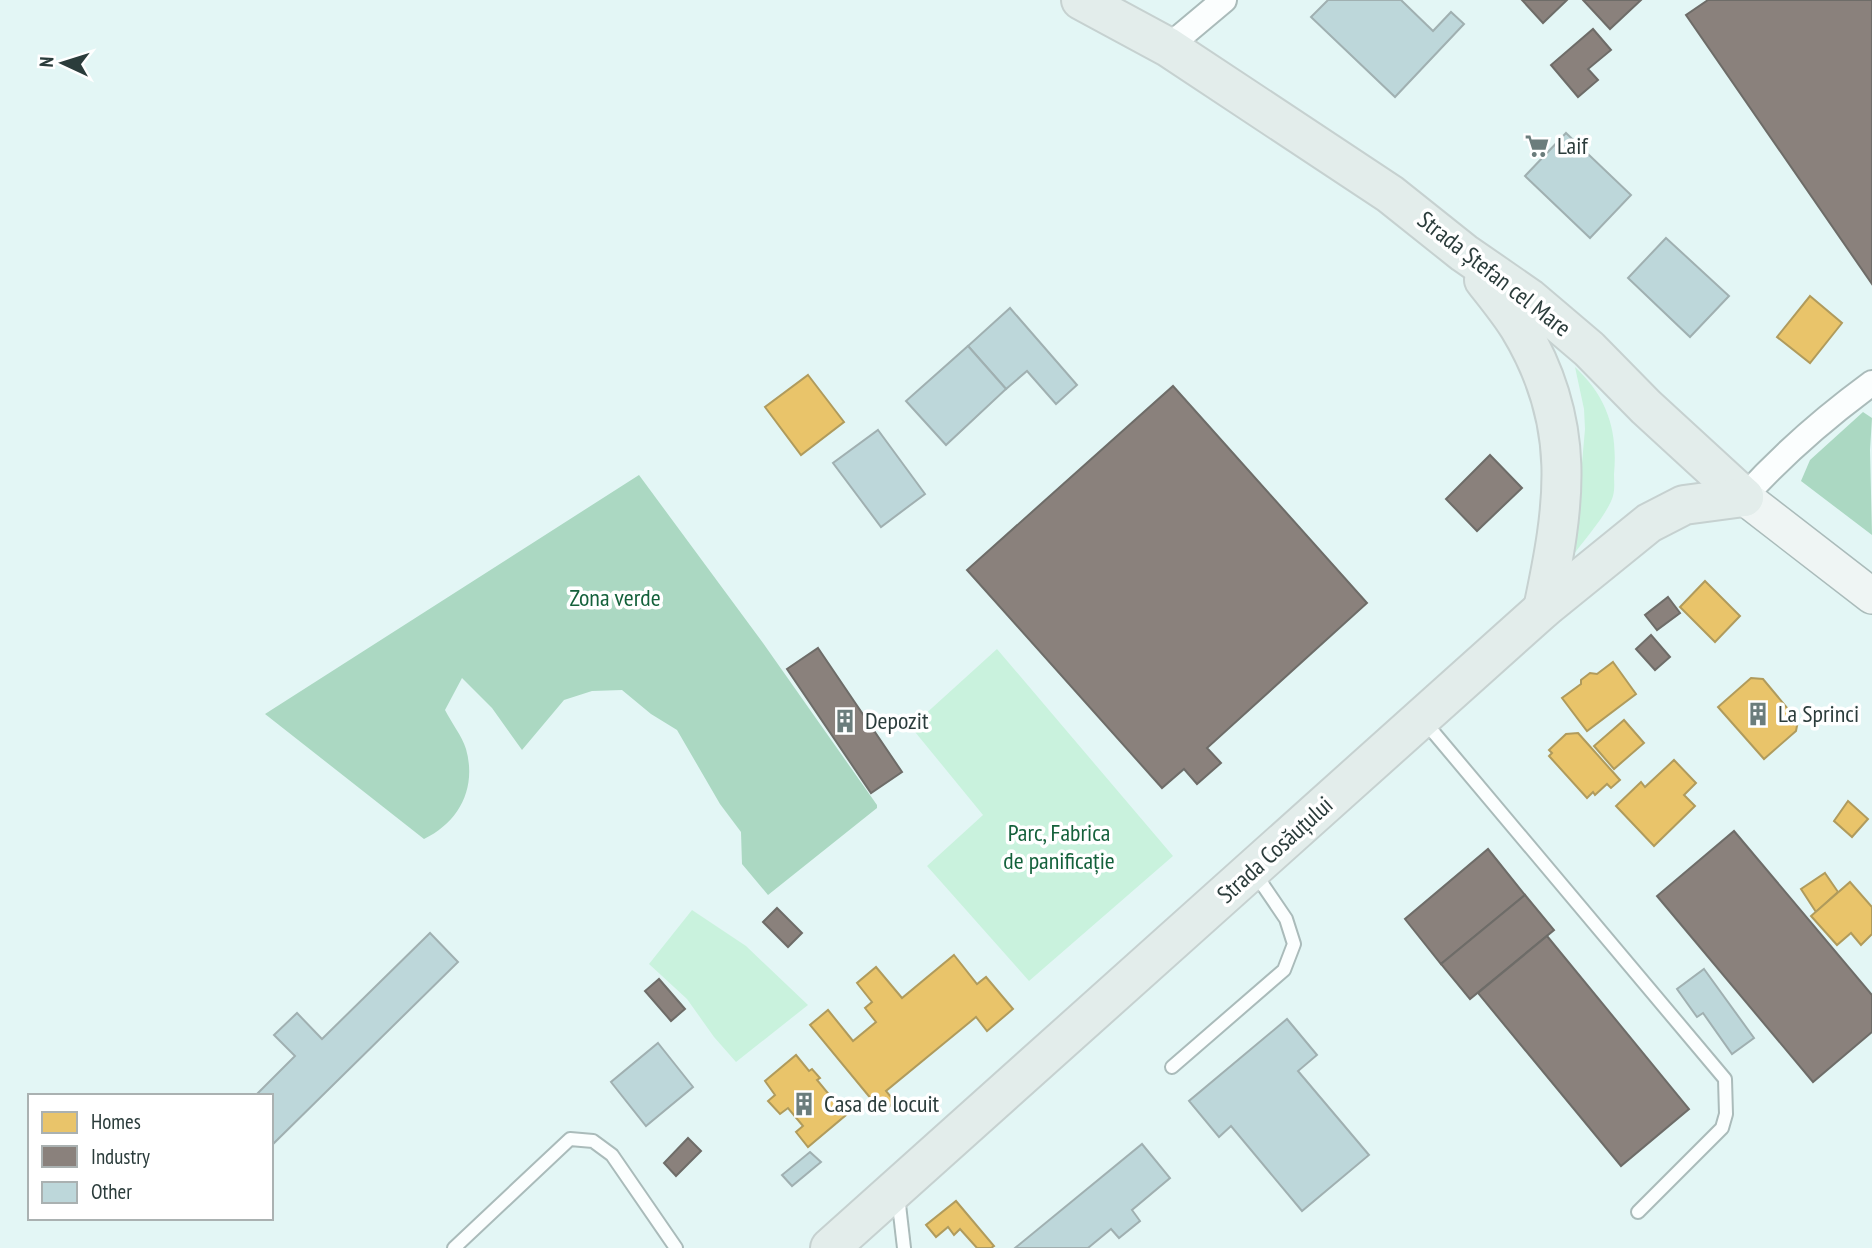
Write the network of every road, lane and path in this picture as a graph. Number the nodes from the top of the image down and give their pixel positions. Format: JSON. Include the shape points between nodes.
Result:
{"nodes":[{"id":1,"x":1081,"y":0,"type":"edge"},
{"id":2,"x":1224,"y":0,"type":"edge"},
{"id":3,"x":1168,"y":47,"type":"junction"},
{"id":4,"x":1464,"y":253,"type":"junction"},
{"id":5,"x":1872,"y":383,"type":"edge"},
{"id":6,"x":1744,"y":497,"type":"junction"},
{"id":7,"x":1872,"y":596,"type":"edge"},
{"id":8,"x":1543,"y":609,"type":"junction"},
{"id":9,"x":1422,"y":718,"type":"junction"},
{"id":10,"x":1253,"y":870,"type":"junction"},
{"id":11,"x":1172,"y":1067,"type":"dead end"},
{"id":12,"x":897,"y":1188,"type":"junction"},
{"id":13,"x":1638,"y":1212,"type":"dead end"},
{"id":14,"x":454,"y":1248,"type":"edge"},
{"id":15,"x":676,"y":1248,"type":"edge"},
{"id":16,"x":830,"y":1248,"type":"edge"},
{"id":17,"x":904,"y":1248,"type":"edge"}],
"edges":[{"from":1,"to":3,"type":"main road","name":"Strada Ștefan cel Mare"},
{"from":2,"to":3,"type":"street"},
{"from":3,"to":4,"type":"main road","name":"Strada Ștefan cel Mare","via":[[1390,194]]},
{"from":4,"to":6,"type":"main road","name":"Strada Ștefan cel Mare","via":[[1529,298],[1589,349]]},
{"from":4,"to":8,"type":"main road","via":[[1518,325],[1552,401],[1563,459],[1562,492]]},
{"from":5,"to":6,"type":"street"},
{"from":6,"to":7,"type":"main road","name":"Strada Ștefan cel Mare"},
{"from":6,"to":8,"type":"main road","name":"Strada Cosăuțului","via":[[1684,505],[1649,523]]},
{"from":8,"to":9,"type":"main road","name":"Strada Cosăuțului"},
{"from":9,"to":10,"type":"main road","name":"Strada Cosăuțului"},
{"from":9,"to":13,"type":"lane","via":[[1725,1079],[1722,1128]]},
{"from":10,"to":11,"type":"lane","via":[[1286,919],[1294,944],[1284,970]]},
{"from":10,"to":12,"type":"main road","name":"Strada Cosăuțului"},
{"from":12,"to":16,"type":"main road","name":"Strada Cosăuțului"},
{"from":12,"to":17,"type":"lane"},
{"from":14,"to":15,"type":"lane","via":[[570,1139],[593,1141],[612,1155]]}]}
